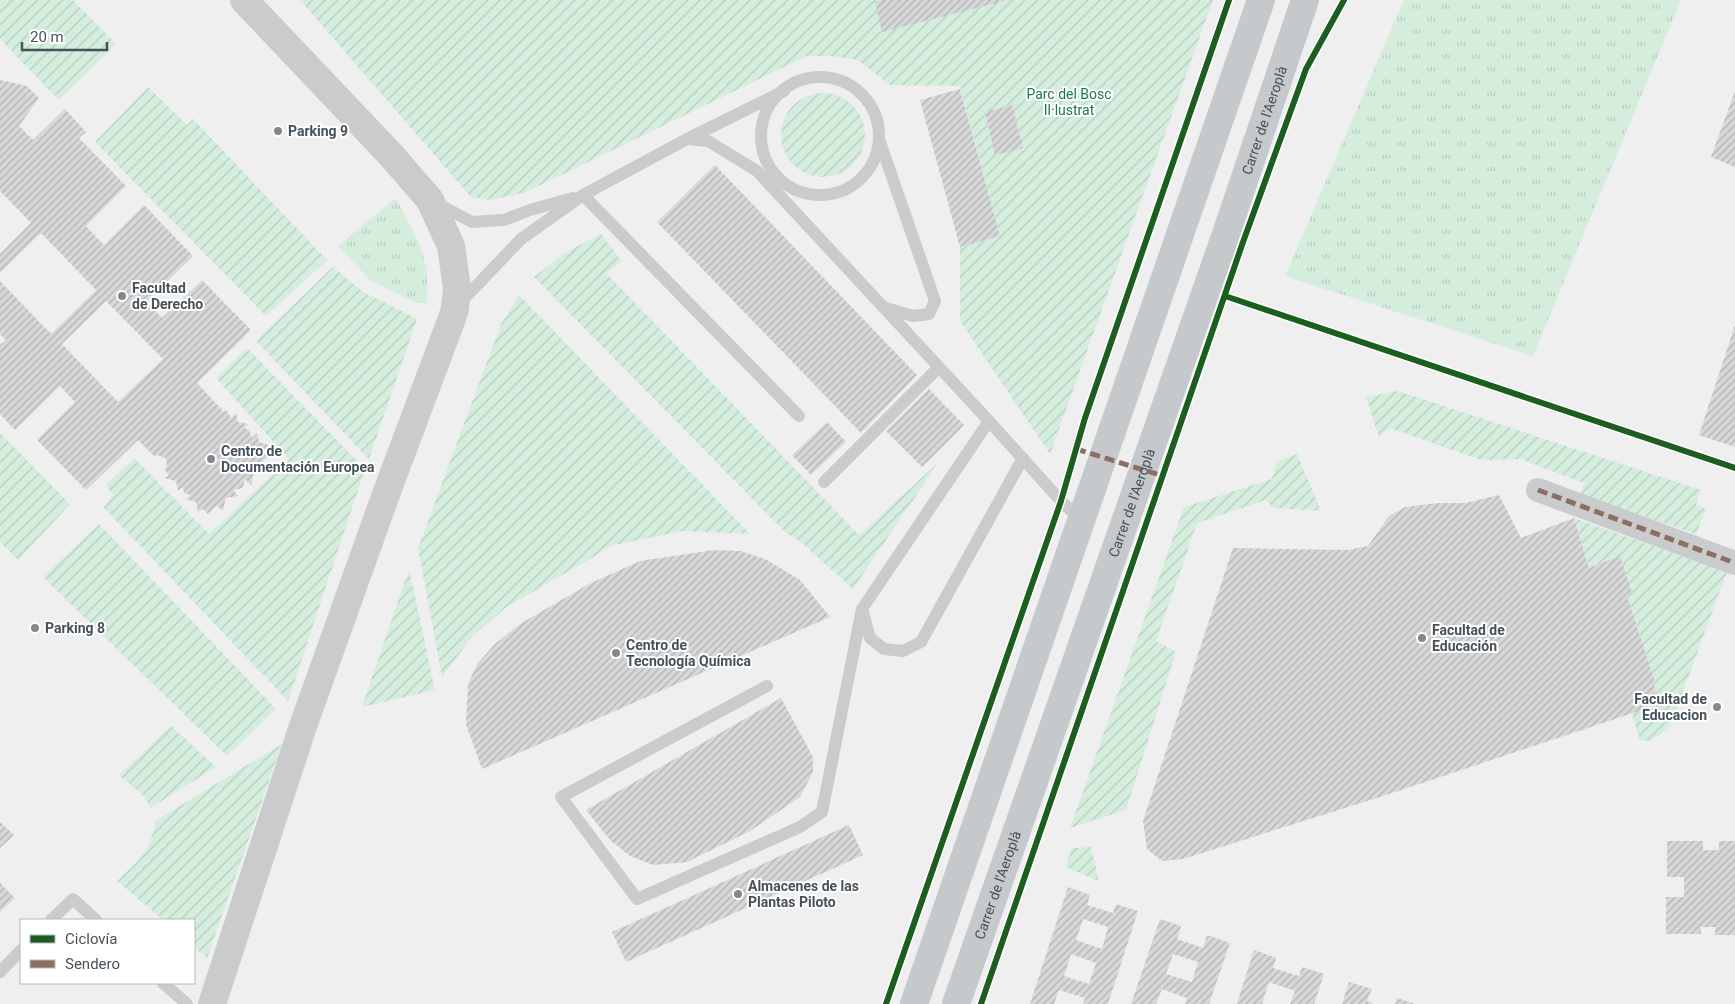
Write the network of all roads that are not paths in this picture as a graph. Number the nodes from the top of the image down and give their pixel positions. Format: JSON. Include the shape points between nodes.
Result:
{"nodes":[{"id":1,"x":244,"y":0,"type":"edge"},
{"id":2,"x":1261,"y":0,"type":"edge"},
{"id":3,"x":1305,"y":0,"type":"edge"},
{"id":4,"x":784,"y":91,"type":"junction"},
{"id":5,"x":687,"y":139,"type":"junction"},
{"id":6,"x":879,"y":141,"type":"junction"},
{"id":7,"x":583,"y":195,"type":"junction"},
{"id":8,"x":430,"y":200,"type":"junction"},
{"id":9,"x":886,"y":308,"type":"junction"},
{"id":10,"x":455,"y":309,"type":"junction"},
{"id":11,"x":939,"y":367,"type":"junction"},
{"id":12,"x":799,"y":416,"type":"dead end"},
{"id":13,"x":989,"y":421,"type":"junction"},
{"id":14,"x":1023,"y":458,"type":"junction"},
{"id":15,"x":824,"y":482,"type":"dead end"},
{"id":16,"x":1538,"y":490,"type":"dead end"},
{"id":17,"x":1081,"y":520,"type":"junction"},
{"id":18,"x":1735,"y":564,"type":"edge"},
{"id":19,"x":862,"y":609,"type":"junction"},
{"id":20,"x":767,"y":686,"type":"dead end"},
{"id":21,"x":52,"y":919,"type":"edge"},
{"id":22,"x":95,"y":919,"type":"edge"},
{"id":23,"x":20,"y":951,"type":"edge"},
{"id":24,"x":0,"y":972,"type":"edge"},
{"id":25,"x":164,"y":984,"type":"edge"},
{"id":26,"x":186,"y":1004,"type":"edge"},
{"id":27,"x":212,"y":1004,"type":"edge"},
{"id":28,"x":914,"y":1004,"type":"edge"},
{"id":29,"x":956,"y":1004,"type":"edge"}],
"edges":[{"from":1,"to":8,"type":"street"},
{"from":2,"to":17,"type":"main road"},
{"from":3,"to":29,"type":"main road","name":"Carrer de l'Aeroplà"},
{"from":4,"to":5,"type":"lane"},
{"from":4,"to":6,"type":"lane","via":[[804,80],[825,78],[844,82],[859,92],[872,108],[878,123]]},
{"from":4,"to":6,"type":"lane","via":[[770,108],[763,122],[761,137],[764,155],[772,171],[788,186],[802,193],[825,196],[853,186],[869,170]]},
{"from":5,"to":7,"type":"lane"},
{"from":5,"to":9,"type":"lane","via":[[708,141],[757,171]]},
{"from":6,"to":9,"type":"lane","via":[[934,300],[929,314],[912,316]]},
{"from":7,"to":8,"type":"lane","via":[[504,220],[472,222]]},
{"from":7,"to":10,"type":"lane","via":[[521,239]]},
{"from":7,"to":12,"type":"lane"},
{"from":8,"to":10,"type":"street","via":[[451,246],[457,288]]},
{"from":9,"to":11,"type":"lane"},
{"from":10,"to":27,"type":"street","via":[[303,726]]},
{"from":11,"to":13,"type":"lane"},
{"from":11,"to":15,"type":"lane"},
{"from":13,"to":14,"type":"lane"},
{"from":13,"to":19,"type":"lane"},
{"from":14,"to":17,"type":"lane"},
{"from":14,"to":19,"type":"lane","via":[[921,642],[904,651],[884,649],[870,638]]},
{"from":16,"to":18,"type":"street"},
{"from":17,"to":28,"type":"main road"},
{"from":19,"to":20,"type":"lane","via":[[822,812],[800,828],[637,899],[561,798]]},
{"from":21,"to":22,"type":"lane","via":[[73,898]]},
{"from":23,"to":24,"type":"lane"},
{"from":25,"to":26,"type":"lane"}]}
